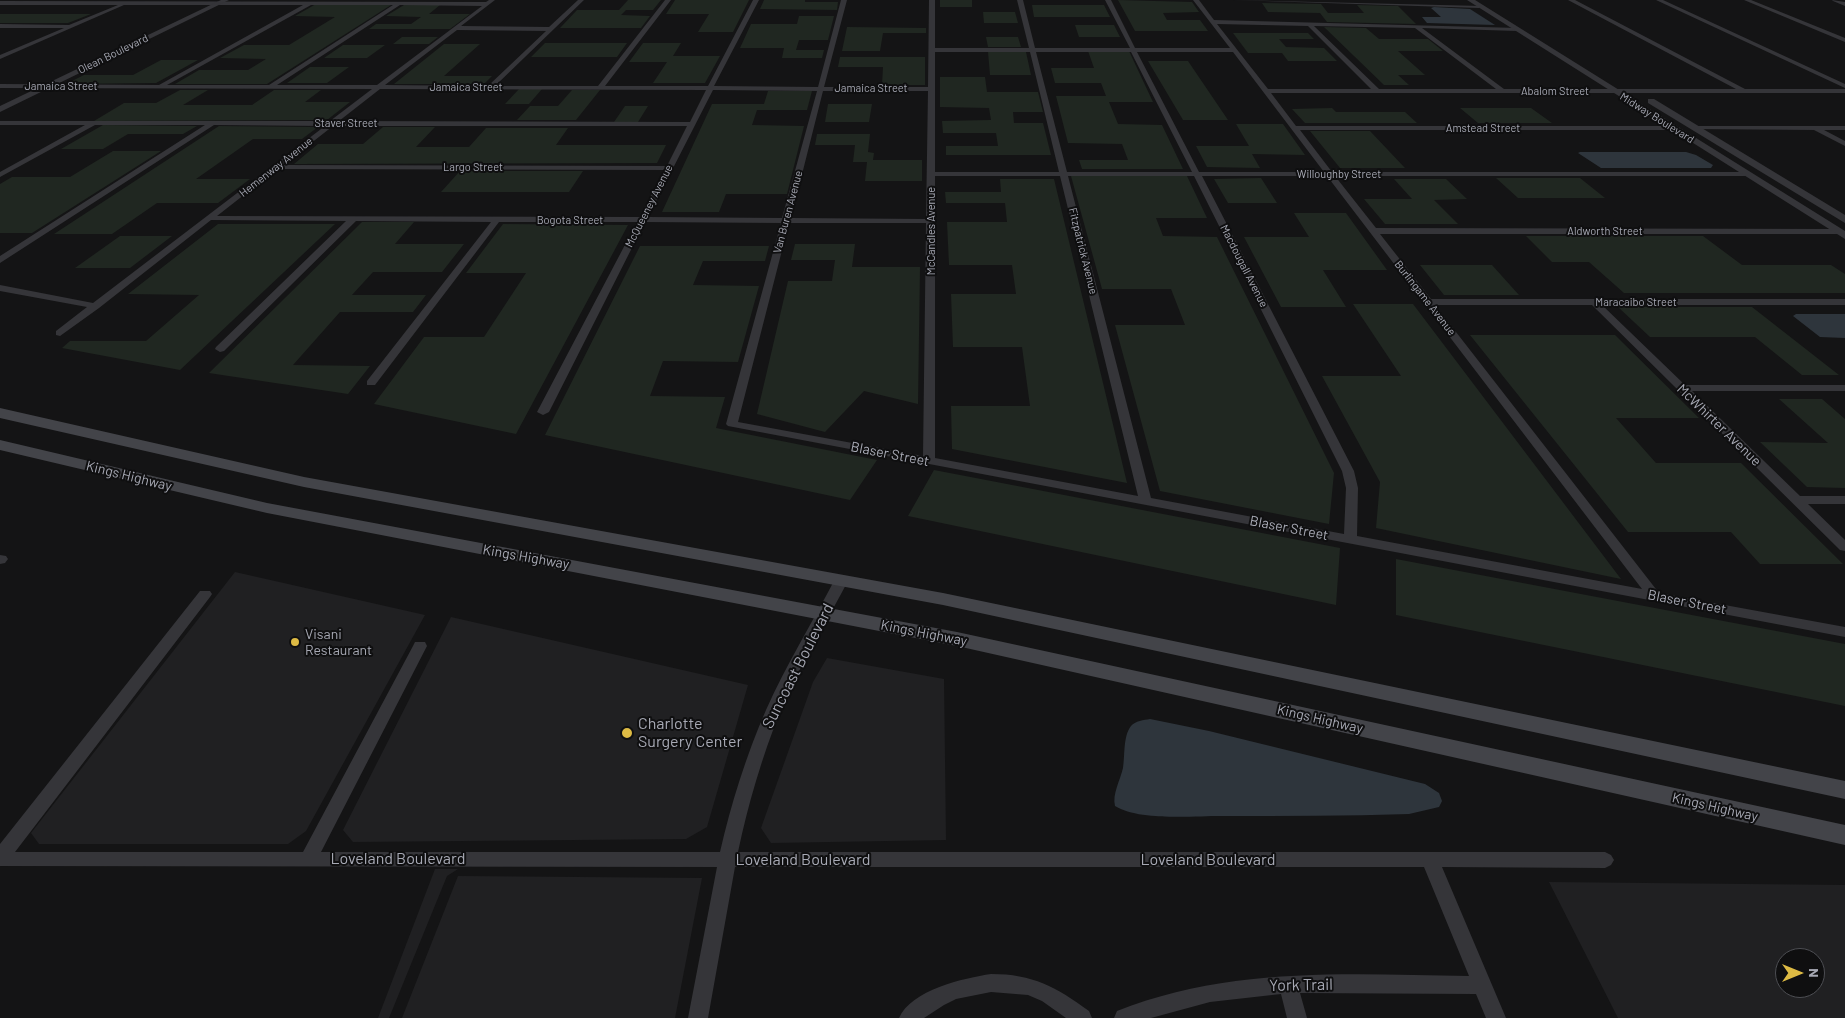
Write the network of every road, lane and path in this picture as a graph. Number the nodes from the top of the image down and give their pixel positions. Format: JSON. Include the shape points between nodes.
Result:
{"nodes":[{"id":1,"x":47,"y":0,"type":"edge"},
{"id":2,"x":135,"y":0,"type":"edge"},
{"id":3,"x":580,"y":0,"type":"edge"},
{"id":4,"x":668,"y":0,"type":"edge"},
{"id":5,"x":756,"y":0,"type":"edge"},
{"id":6,"x":844,"y":0,"type":"edge"},
{"id":7,"x":932,"y":0,"type":"edge"},
{"id":8,"x":1020,"y":0,"type":"edge"},
{"id":9,"x":1108,"y":0,"type":"edge"},
{"id":10,"x":1196,"y":0,"type":"edge"},
{"id":11,"x":1236,"y":0,"type":"edge"},
{"id":12,"x":1470,"y":0,"type":"edge"},
{"id":13,"x":1571,"y":0,"type":"edge"},
{"id":14,"x":1659,"y":0,"type":"edge"},
{"id":15,"x":1747,"y":0,"type":"edge"},
{"id":16,"x":1835,"y":0,"type":"edge"},
{"id":17,"x":222,"y":2,"type":"edge"},
{"id":18,"x":314,"y":2,"type":"edge"},
{"id":19,"x":402,"y":2,"type":"edge"},
{"id":20,"x":490,"y":2,"type":"edge"},
{"id":21,"x":0,"y":3,"type":"edge"},
{"id":22,"x":40,"y":3,"type":"junction"},
{"id":23,"x":128,"y":3,"type":"junction"},
{"id":24,"x":1481,"y":3,"type":"edge"},
{"id":25,"x":1845,"y":4,"type":"edge"},
{"id":26,"x":1213,"y":22,"type":"junction"},
{"id":27,"x":1309,"y":24,"type":"junction"},
{"id":28,"x":0,"y":26,"type":"edge"},
{"id":29,"x":74,"y":26,"type":"junction"},
{"id":30,"x":1417,"y":27,"type":"junction"},
{"id":31,"x":456,"y":28,"type":"junction"},
{"id":32,"x":551,"y":29,"type":"junction"},
{"id":33,"x":1517,"y":30,"type":"junction"},
{"id":34,"x":1845,"y":40,"type":"edge"},
{"id":35,"x":932,"y":50,"type":"junction"},
{"id":36,"x":1033,"y":50,"type":"junction"},
{"id":37,"x":1134,"y":50,"type":"junction"},
{"id":38,"x":1234,"y":50,"type":"junction"},
{"id":39,"x":0,"y":52,"type":"edge"},
{"id":40,"x":12,"y":52,"type":"junction"},
{"id":41,"x":0,"y":58,"type":"edge"},
{"id":42,"x":0,"y":86,"type":"edge"},
{"id":43,"x":46,"y":86,"type":"junction"},
{"id":44,"x":1845,"y":86,"type":"edge"},
{"id":45,"x":160,"y":87,"type":"junction"},
{"id":46,"x":270,"y":87,"type":"junction"},
{"id":47,"x":380,"y":87,"type":"junction"},
{"id":48,"x":490,"y":88,"type":"junction"},
{"id":49,"x":600,"y":88,"type":"junction"},
{"id":50,"x":710,"y":88,"type":"junction"},
{"id":51,"x":821,"y":88,"type":"junction"},
{"id":52,"x":932,"y":88,"type":"junction"},
{"id":53,"x":1266,"y":91,"type":"junction"},
{"id":54,"x":1377,"y":91,"type":"junction"},
{"id":55,"x":1503,"y":91,"type":"junction"},
{"id":56,"x":1613,"y":91,"type":"junction"},
{"id":57,"x":1634,"y":91,"type":"junction"},
{"id":58,"x":1744,"y":91,"type":"junction"},
{"id":59,"x":1845,"y":91,"type":"edge"},
{"id":60,"x":0,"y":109,"type":"edge"},
{"id":61,"x":0,"y":122,"type":"edge"},
{"id":62,"x":94,"y":123,"type":"junction"},
{"id":63,"x":213,"y":123,"type":"junction"},
{"id":64,"x":332,"y":124,"type":"junction"},
{"id":65,"x":691,"y":124,"type":"junction"},
{"id":66,"x":1294,"y":128,"type":"junction"},
{"id":67,"x":1673,"y":128,"type":"junction"},
{"id":68,"x":1695,"y":128,"type":"junction"},
{"id":69,"x":1815,"y":128,"type":"junction"},
{"id":70,"x":1845,"y":128,"type":"edge"},
{"id":71,"x":1845,"y":144,"type":"edge"},
{"id":72,"x":277,"y":166,"type":"junction"},
{"id":73,"x":669,"y":168,"type":"junction"},
{"id":74,"x":931,"y":174,"type":"junction"},
{"id":75,"x":1064,"y":174,"type":"junction"},
{"id":76,"x":1197,"y":174,"type":"junction"},
{"id":77,"x":1330,"y":174,"type":"junction"},
{"id":78,"x":1746,"y":174,"type":"junction"},
{"id":79,"x":0,"y":175,"type":"edge"},
{"id":80,"x":210,"y":218,"type":"junction"},
{"id":81,"x":353,"y":219,"type":"junction"},
{"id":82,"x":497,"y":219,"type":"junction"},
{"id":83,"x":642,"y":220,"type":"junction"},
{"id":84,"x":786,"y":220,"type":"junction"},
{"id":85,"x":1845,"y":220,"type":"edge"},
{"id":86,"x":931,"y":221,"type":"junction"},
{"id":87,"x":1373,"y":231,"type":"junction"},
{"id":88,"x":1841,"y":233,"type":"edge"},
{"id":89,"x":0,"y":260,"type":"edge"},
{"id":90,"x":0,"y":288,"type":"edge"},
{"id":91,"x":1428,"y":302,"type":"junction"},
{"id":92,"x":1594,"y":302,"type":"junction"},
{"id":93,"x":1845,"y":302,"type":"edge"},
{"id":94,"x":96,"y":306,"type":"junction"},
{"id":95,"x":60,"y":333,"type":"dead end"},
{"id":96,"x":220,"y":349,"type":"dead end"},
{"id":97,"x":371,"y":383,"type":"dead end"},
{"id":98,"x":1682,"y":388,"type":"junction"},
{"id":99,"x":1845,"y":388,"type":"edge"},
{"id":100,"x":543,"y":412,"type":"dead end"},
{"id":101,"x":0,"y":413,"type":"edge"},
{"id":102,"x":732,"y":424,"type":"joint"},
{"id":103,"x":0,"y":445,"type":"edge"},
{"id":104,"x":929,"y":461,"type":"junction"},
{"id":105,"x":1796,"y":500,"type":"junction"},
{"id":106,"x":1845,"y":500,"type":"edge"},
{"id":107,"x":1146,"y":502,"type":"junction"},
{"id":108,"x":1350,"y":540,"type":"junction"},
{"id":109,"x":1845,"y":547,"type":"edge"},
{"id":110,"x":842,"y":579,"type":"junction"},
{"id":111,"x":205,"y":594,"type":"dead end"},
{"id":112,"x":1654,"y":596,"type":"junction"},
{"id":113,"x":824,"y":614,"type":"junction"},
{"id":114,"x":1845,"y":632,"type":"edge"},
{"id":115,"x":420,"y":646,"type":"dead end"},
{"id":116,"x":1845,"y":790,"type":"edge"},
{"id":117,"x":1845,"y":835,"type":"edge"},
{"id":118,"x":0,"y":858,"type":"edge"},
{"id":119,"x":308,"y":859,"type":"junction"},
{"id":120,"x":726,"y":860,"type":"junction"},
{"id":121,"x":1430,"y":860,"type":"junction"},
{"id":122,"x":1606,"y":860,"type":"dead end"},
{"id":123,"x":1288,"y":984,"type":"junction"},
{"id":124,"x":1483,"y":986,"type":"junction"},
{"id":125,"x":698,"y":1018,"type":"edge"},
{"id":126,"x":909,"y":1018,"type":"edge"},
{"id":127,"x":1082,"y":1018,"type":"edge"},
{"id":128,"x":1124,"y":1018,"type":"edge"},
{"id":129,"x":1297,"y":1018,"type":"edge"},
{"id":130,"x":1496,"y":1018,"type":"edge"}],
"edges":[{"from":1,"to":22,"type":"street"},
{"from":2,"to":23,"type":"street"},
{"from":3,"to":32,"type":"street"},
{"from":4,"to":49,"type":"street"},
{"from":5,"to":50,"type":"street","name":"McQueeney Avenue"},
{"from":6,"to":51,"type":"street","name":"Van Buren Avenue"},
{"from":7,"to":35,"type":"street","name":"McCandles Avenue"},
{"from":8,"to":36,"type":"street","name":"Fitzpatrick Avenue"},
{"from":9,"to":37,"type":"street","name":"Macdougall Avenue"},
{"from":10,"to":26,"type":"street","name":"Burlingame Avenue"},
{"from":11,"to":24,"type":"street"},
{"from":12,"to":24,"type":"street","name":"Midway Boulevard"},
{"from":13,"to":58,"type":"street"},
{"from":14,"to":44,"type":"street"},
{"from":15,"to":34,"type":"street"},
{"from":16,"to":25,"type":"street"},
{"from":17,"to":18,"type":"street"},
{"from":17,"to":23,"type":"street"},
{"from":17,"to":43,"type":"street","name":"Olean Boulevard"},
{"from":18,"to":19,"type":"street"},
{"from":18,"to":45,"type":"street"},
{"from":19,"to":20,"type":"street"},
{"from":19,"to":46,"type":"street"},
{"from":20,"to":31,"type":"street","name":"Hemenway Avenue"},
{"from":21,"to":22,"type":"street"},
{"from":22,"to":23,"type":"street"},
{"from":23,"to":29,"type":"street"},
{"from":24,"to":33,"type":"street","name":"Midway Boulevard"},
{"from":24,"to":57,"type":"street","name":"Midway Boulevard"},
{"from":26,"to":27,"type":"street"},
{"from":26,"to":38,"type":"street","name":"Burlingame Avenue"},
{"from":27,"to":30,"type":"street"},
{"from":27,"to":54,"type":"street"},
{"from":28,"to":29,"type":"street"},
{"from":29,"to":40,"type":"street"},
{"from":30,"to":33,"type":"street"},
{"from":30,"to":55,"type":"street"},
{"from":31,"to":32,"type":"street"},
{"from":31,"to":47,"type":"street","name":"Hemenway Avenue"},
{"from":32,"to":48,"type":"street"},
{"from":33,"to":56,"type":"street","name":"Midway Boulevard"},
{"from":35,"to":36,"type":"street"},
{"from":35,"to":52,"type":"street","name":"McCandles Avenue"},
{"from":36,"to":37,"type":"street"},
{"from":36,"to":75,"type":"street","name":"Fitzpatrick Avenue"},
{"from":37,"to":38,"type":"street"},
{"from":37,"to":76,"type":"street","name":"Macdougall Avenue"},
{"from":38,"to":53,"type":"street","name":"Burlingame Avenue"},
{"from":39,"to":40,"type":"street"},
{"from":40,"to":41,"type":"street"},
{"from":42,"to":43,"type":"street","name":"Jamaica Street"},
{"from":43,"to":45,"type":"street","name":"Jamaica Street"},
{"from":43,"to":60,"type":"street","name":"Olean Boulevard"},
{"from":45,"to":46,"type":"street","name":"Jamaica Street"},
{"from":46,"to":47,"type":"street","name":"Jamaica Street"},
{"from":47,"to":48,"type":"street","name":"Jamaica Street"},
{"from":47,"to":64,"type":"street","name":"Hemenway Avenue"},
{"from":48,"to":49,"type":"street","name":"Jamaica Street"},
{"from":49,"to":50,"type":"street","name":"Jamaica Street"},
{"from":50,"to":51,"type":"street","name":"Jamaica Street"},
{"from":50,"to":65,"type":"street","name":"McQueeney Avenue"},
{"from":51,"to":52,"type":"street","name":"Jamaica Street"},
{"from":51,"to":84,"type":"street","name":"Van Buren Avenue"},
{"from":52,"to":74,"type":"street","name":"McCandles Avenue"},
{"from":53,"to":54,"type":"street","name":"Abalom Street"},
{"from":53,"to":66,"type":"street","name":"Burlingame Avenue"},
{"from":54,"to":55,"type":"street","name":"Abalom Street"},
{"from":55,"to":56,"type":"street","name":"Abalom Street"},
{"from":56,"to":57,"type":"street","name":"Abalom Street"},
{"from":56,"to":67,"type":"street","name":"Midway Boulevard"},
{"from":57,"to":58,"type":"street","name":"Abalom Street"},
{"from":57,"to":68,"type":"street","name":"Midway Boulevard"},
{"from":58,"to":59,"type":"street","name":"Abalom Street"},
{"from":61,"to":62,"type":"street","name":"Staver Street"},
{"from":62,"to":63,"type":"street","name":"Staver Street"},
{"from":62,"to":79,"type":"street"},
{"from":63,"to":64,"type":"street","name":"Staver Street"},
{"from":63,"to":89,"type":"street"},
{"from":64,"to":65,"type":"street","name":"Staver Street"},
{"from":64,"to":72,"type":"street","name":"Hemenway Avenue"},
{"from":65,"to":73,"type":"street","name":"McQueeney Avenue"},
{"from":66,"to":67,"type":"street","name":"Amstead Street"},
{"from":66,"to":77,"type":"street","name":"Burlingame Avenue"},
{"from":67,"to":78,"type":"street","name":"Midway Boulevard"},
{"from":68,"to":69,"type":"street"},
{"from":68,"to":85,"type":"street","name":"Midway Boulevard"},
{"from":69,"to":70,"type":"street"},
{"from":69,"to":71,"type":"street"},
{"from":72,"to":73,"type":"street","name":"Largo Street"},
{"from":72,"to":80,"type":"street","name":"Hemenway Avenue"},
{"from":73,"to":83,"type":"street","name":"McQueeney Avenue"},
{"from":74,"to":75,"type":"street","name":"Willoughby Street"},
{"from":74,"to":86,"type":"street","name":"McCandles Avenue"},
{"from":75,"to":76,"type":"street","name":"Willoughby Street"},
{"from":75,"to":107,"type":"street","name":"Fitzpatrick Avenue"},
{"from":76,"to":77,"type":"street","name":"Willoughby Street"},
{"from":76,"to":108,"type":"street","name":"Macdougall Avenue","via":[[1348,471],[1352,488]]},
{"from":77,"to":78,"type":"street","name":"Willoughby Street"},
{"from":77,"to":87,"type":"street","name":"Burlingame Avenue"},
{"from":78,"to":88,"type":"street","name":"Midway Boulevard"},
{"from":80,"to":81,"type":"street","name":"Bogota Street"},
{"from":80,"to":94,"type":"street","name":"Hemenway Avenue"},
{"from":81,"to":82,"type":"street","name":"Bogota Street"},
{"from":81,"to":96,"type":"street"},
{"from":82,"to":83,"type":"street","name":"Bogota Street"},
{"from":82,"to":97,"type":"street"},
{"from":83,"to":84,"type":"street","name":"Bogota Street"},
{"from":83,"to":100,"type":"street","name":"McQueeney Avenue"},
{"from":84,"to":86,"type":"street","name":"Bogota Street"},
{"from":84,"to":102,"type":"street","name":"Van Buren Avenue"},
{"from":86,"to":104,"type":"street","name":"McCandles Avenue"},
{"from":87,"to":88,"type":"street","name":"Aldworth Street"},
{"from":87,"to":91,"type":"street","name":"Burlingame Avenue"},
{"from":90,"to":94,"type":"street"},
{"from":91,"to":92,"type":"street","name":"Maracaibo Street"},
{"from":91,"to":112,"type":"street","name":"Burlingame Avenue"},
{"from":92,"to":93,"type":"street","name":"Maracaibo Street"},
{"from":92,"to":98,"type":"street","name":"McWhirter Avenue"},
{"from":94,"to":95,"type":"street","name":"Hemenway Avenue"},
{"from":98,"to":99,"type":"street"},
{"from":98,"to":105,"type":"street","name":"McWhirter Avenue"},
{"from":101,"to":110,"type":"main road","via":[[323,486]]},
{"from":102,"to":104,"type":"street","name":"Blaser Street"},
{"from":103,"to":113,"type":"main road","name":"Kings Highway","via":[[245,504]]},
{"from":104,"to":107,"type":"street","name":"Blaser Street"},
{"from":105,"to":106,"type":"street"},
{"from":105,"to":109,"type":"street","name":"McWhirter Avenue"},
{"from":107,"to":108,"type":"street","name":"Blaser Street"},
{"from":108,"to":112,"type":"street","name":"Blaser Street"},
{"from":110,"to":113,"type":"street","name":"Suncoast Boulevard"},
{"from":110,"to":116,"type":"main road"},
{"from":111,"to":118,"type":"street"},
{"from":112,"to":114,"type":"street","name":"Blaser Street"},
{"from":113,"to":117,"type":"main road","name":"Kings Highway","via":[[1154,681]]},
{"from":113,"to":120,"type":"street","name":"Suncoast Boulevard","via":[[765,730]]},
{"from":115,"to":119,"type":"street"},
{"from":118,"to":119,"type":"street","name":"Loveland Boulevard"},
{"from":119,"to":120,"type":"street","name":"Loveland Boulevard"},
{"from":120,"to":121,"type":"street","name":"Loveland Boulevard"},
{"from":120,"to":125,"type":"street","name":"Suncoast Boulevard"},
{"from":121,"to":122,"type":"street","name":"Loveland Boulevard"},
{"from":121,"to":124,"type":"street"},
{"from":123,"to":124,"type":"street","name":"York Trail"},
{"from":123,"to":128,"type":"street","name":"York Trail","via":[[1214,990],[1151,1006]]},
{"from":123,"to":129,"type":"street"},
{"from":124,"to":130,"type":"street"},
{"from":126,"to":127,"type":"street","via":[[916,1010],[945,993],[976,984],[1010,983],[1043,991]]}]}
